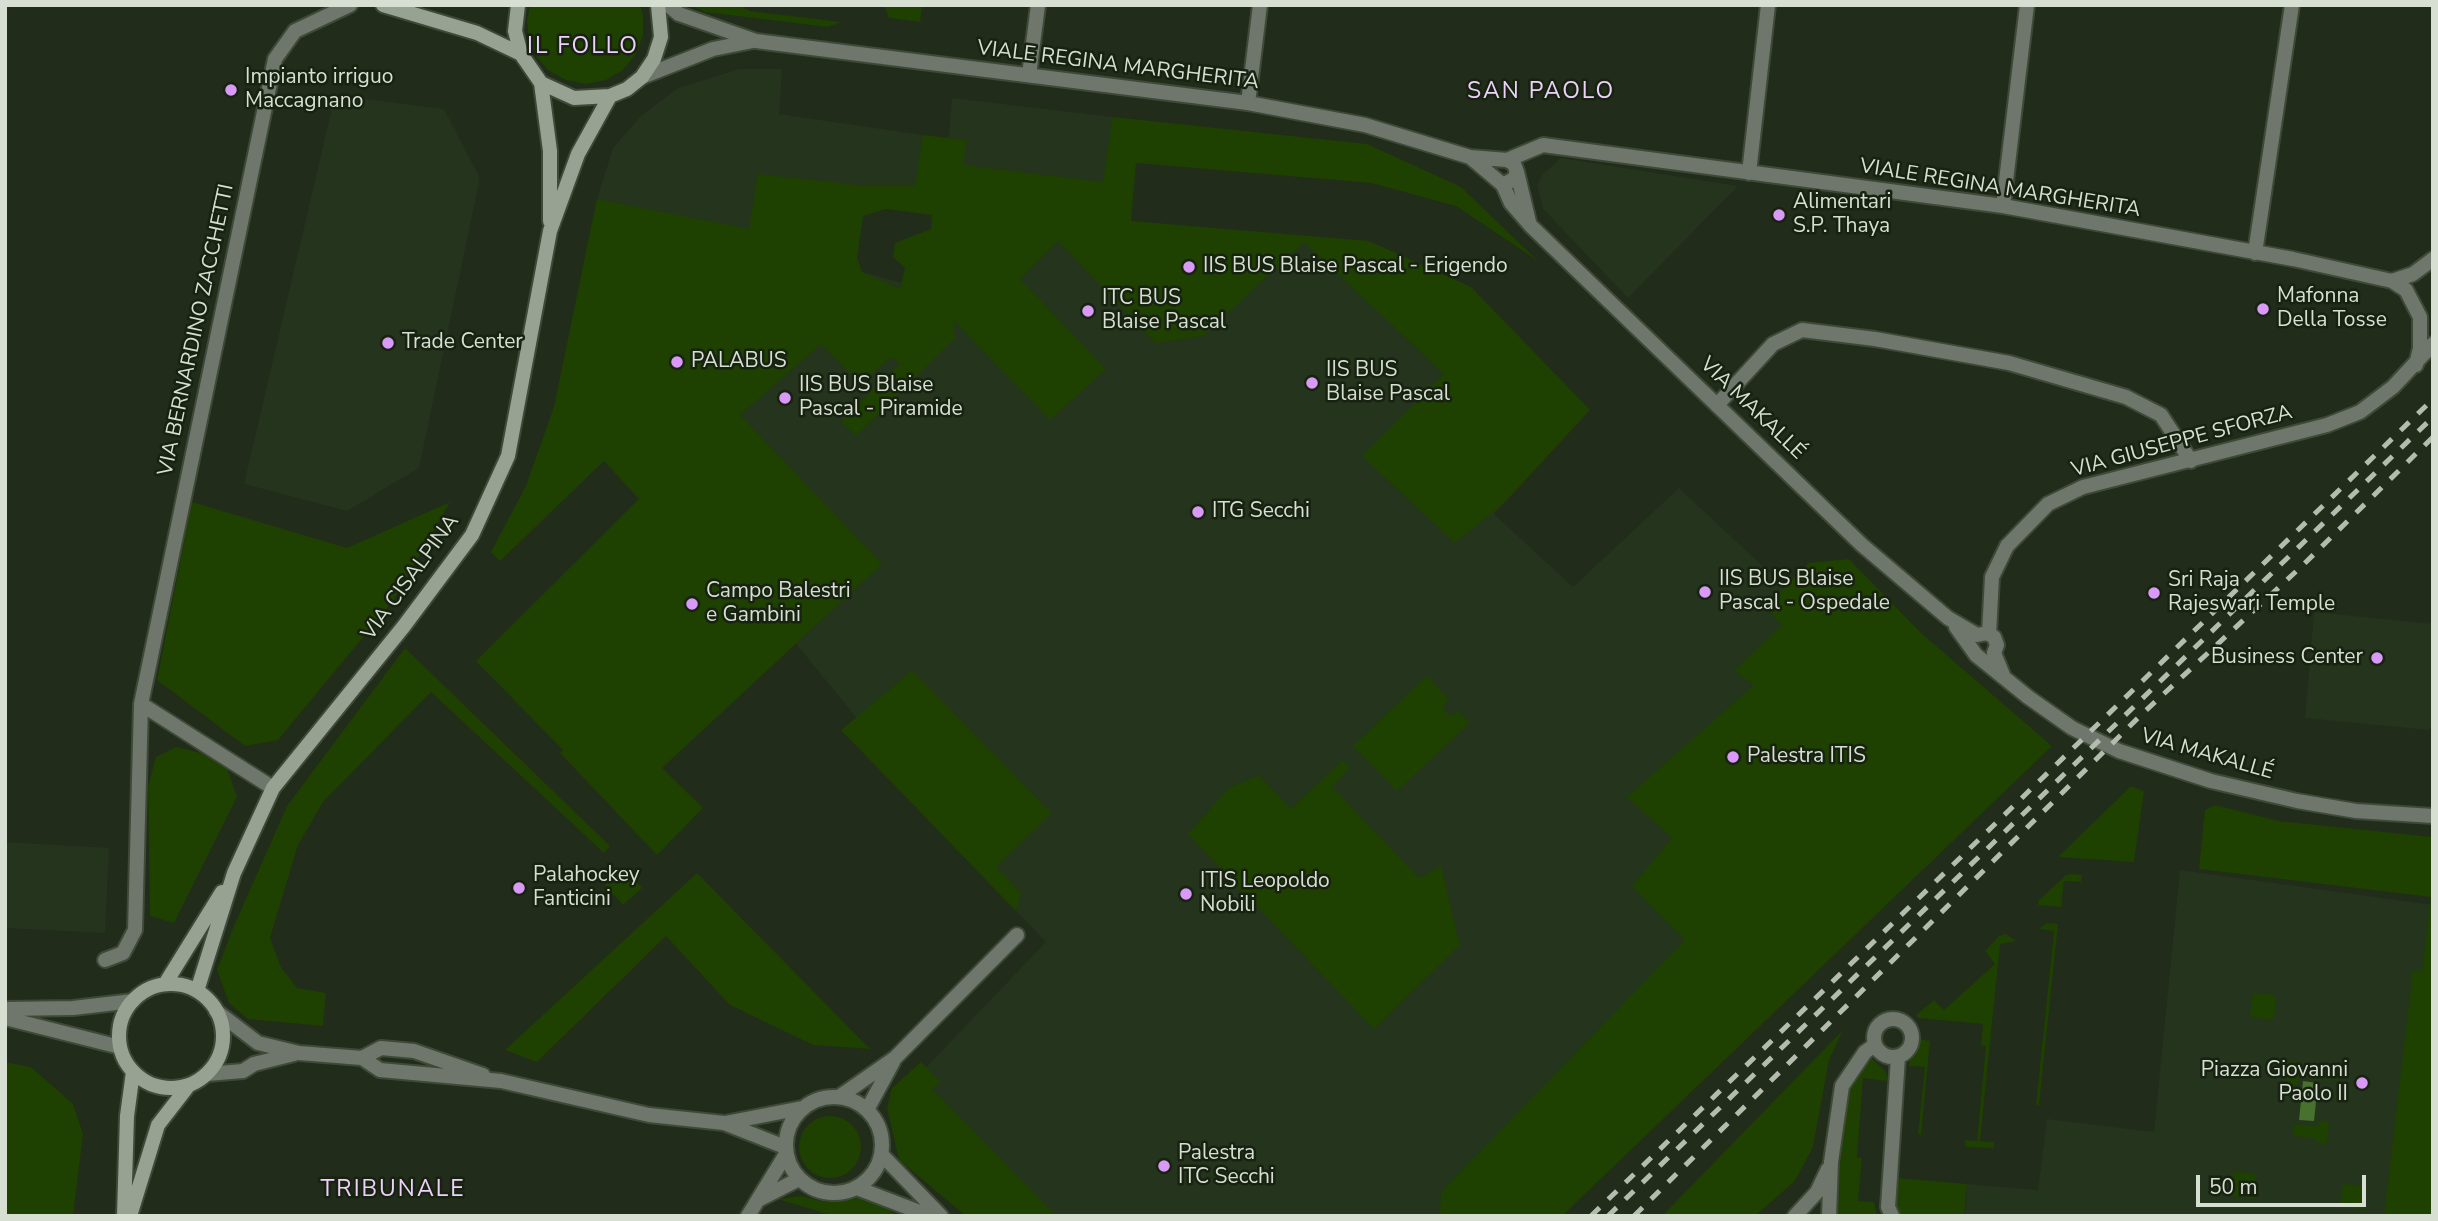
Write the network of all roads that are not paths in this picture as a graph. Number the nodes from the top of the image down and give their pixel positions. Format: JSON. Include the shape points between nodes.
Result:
{"nodes":[{"id":1,"x":350,"y":5,"type":"edge"},
{"id":2,"x":383,"y":5,"type":"edge"},
{"id":3,"x":518,"y":5,"type":"edge"},
{"id":4,"x":658,"y":5,"type":"edge"},
{"id":5,"x":668,"y":5,"type":"edge"},
{"id":6,"x":1038,"y":5,"type":"edge"},
{"id":7,"x":1260,"y":5,"type":"edge"},
{"id":8,"x":1768,"y":5,"type":"edge"},
{"id":9,"x":2027,"y":5,"type":"edge"},
{"id":10,"x":2292,"y":5,"type":"edge"},
{"id":11,"x":757,"y":41,"type":"junction"},
{"id":12,"x":521,"y":54,"type":"junction"},
{"id":13,"x":1028,"y":75,"type":"junction"},
{"id":14,"x":642,"y":77,"type":"junction"},
{"id":15,"x":541,"y":83,"type":"junction"},
{"id":16,"x":610,"y":96,"type":"junction"},
{"id":17,"x":1248,"y":103,"type":"junction"},
{"id":18,"x":1469,"y":156,"type":"junction"},
{"id":19,"x":1508,"y":164,"type":"junction"},
{"id":20,"x":1749,"y":173,"type":"junction"},
{"id":21,"x":1491,"y":174,"type":"junction"},
{"id":22,"x":1503,"y":185,"type":"junction"},
{"id":23,"x":2003,"y":206,"type":"junction"},
{"id":24,"x":1531,"y":226,"type":"junction"},
{"id":25,"x":550,"y":231,"type":"junction"},
{"id":26,"x":2255,"y":253,"type":"junction"},
{"id":27,"x":2433,"y":259,"type":"edge"},
{"id":28,"x":2392,"y":281,"type":"junction"},
{"id":29,"x":2433,"y":344,"type":"edge"},
{"id":30,"x":2416,"y":365,"type":"junction"},
{"id":31,"x":1717,"y":405,"type":"junction"},
{"id":32,"x":2191,"y":461,"type":"junction"},
{"id":33,"x":1979,"y":638,"type":"junction"},
{"id":34,"x":1989,"y":655,"type":"junction"},
{"id":35,"x":141,"y":704,"type":"junction"},
{"id":36,"x":273,"y":788,"type":"junction"},
{"id":37,"x":2430,"y":813,"type":"edge"},
{"id":38,"x":234,"y":873,"type":"junction"},
{"id":39,"x":1017,"y":935,"type":"dead end"},
{"id":40,"x":105,"y":960,"type":"dead end"},
{"id":41,"x":165,"y":984,"type":"junction"},
{"id":42,"x":197,"y":991,"type":"junction"},
{"id":43,"x":133,"y":1000,"type":"junction"},
{"id":44,"x":5,"y":1009,"type":"edge"},
{"id":45,"x":216,"y":1011,"type":"junction"},
{"id":46,"x":5,"y":1017,"type":"edge"},
{"id":47,"x":1874,"y":1045,"type":"junction"},
{"id":48,"x":120,"y":1048,"type":"junction"},
{"id":49,"x":299,"y":1053,"type":"junction"},
{"id":50,"x":1898,"y":1057,"type":"junction"},
{"id":51,"x":362,"y":1058,"type":"junction"},
{"id":52,"x":895,"y":1058,"type":"junction"},
{"id":53,"x":133,"y":1072,"type":"junction"},
{"id":54,"x":207,"y":1073,"type":"junction"},
{"id":55,"x":501,"y":1081,"type":"junction"},
{"id":56,"x":189,"y":1085,"type":"junction"},
{"id":57,"x":839,"y":1097,"type":"junction"},
{"id":58,"x":802,"y":1108,"type":"junction"},
{"id":59,"x":867,"y":1110,"type":"junction"},
{"id":60,"x":724,"y":1123,"type":"junction"},
{"id":61,"x":786,"y":1151,"type":"junction"},
{"id":62,"x":881,"y":1154,"type":"junction"},
{"id":63,"x":1831,"y":1162,"type":"junction"},
{"id":64,"x":799,"y":1179,"type":"junction"},
{"id":65,"x":857,"y":1188,"type":"junction"},
{"id":66,"x":758,"y":1199,"type":"junction"},
{"id":67,"x":124,"y":1216,"type":"edge"},
{"id":68,"x":130,"y":1216,"type":"edge"},
{"id":69,"x":748,"y":1216,"type":"edge"},
{"id":70,"x":930,"y":1216,"type":"edge"},
{"id":71,"x":941,"y":1216,"type":"edge"},
{"id":72,"x":1795,"y":1216,"type":"edge"},
{"id":73,"x":1829,"y":1216,"type":"edge"},
{"id":74,"x":1892,"y":1216,"type":"edge"}],
"edges":[{"from":1,"to":35,"type":"street","name":"VIA BERNARDINO ZACCHETTI","via":[[295,32],[275,59]]},
{"from":2,"to":12,"type":"main road","via":[[477,33]]},
{"from":3,"to":12,"type":"main road","via":[[515,32]]},
{"from":4,"to":14,"type":"main road","via":[[661,37]]},
{"from":5,"to":11,"type":"street","name":"VIALE REGINA MARGHERITA","via":[[679,14]]},
{"from":6,"to":13,"type":"street"},
{"from":7,"to":17,"type":"street"},
{"from":8,"to":20,"type":"street"},
{"from":9,"to":23,"type":"street"},
{"from":10,"to":26,"type":"street"},
{"from":11,"to":13,"type":"street","name":"VIALE REGINA MARGHERITA"},
{"from":11,"to":14,"type":"street","name":"VIALE REGINA MARGHERITA","via":[[713,49]]},
{"from":12,"to":15,"type":"main road"},
{"from":13,"to":17,"type":"street","name":"VIALE REGINA MARGHERITA"},
{"from":14,"to":16,"type":"main road","name":"VIALE REGINA MARGHERITA"},
{"from":15,"to":16,"type":"main road","name":"VIALE REGINA MARGHERITA","via":[[574,98]]},
{"from":15,"to":25,"type":"main road","name":"VIA CISALPINA","via":[[550,150]]},
{"from":16,"to":25,"type":"main road","name":"VIA CISALPINA","via":[[578,154]]},
{"from":17,"to":18,"type":"street","name":"VIALE REGINA MARGHERITA","via":[[1365,125]]},
{"from":18,"to":19,"type":"street","name":"VIALE REGINA MARGHERITA"},
{"from":18,"to":21,"type":"street","name":"VIALE REGINA MARGHERITA"},
{"from":19,"to":20,"type":"street","name":"VIALE REGINA MARGHERITA","via":[[1543,145]]},
{"from":19,"to":21,"type":"street","via":[[1493,166]]},
{"from":19,"to":22,"type":"street","via":[[1514,180]]},
{"from":19,"to":24,"type":"street"},
{"from":20,"to":23,"type":"street","name":"VIALE REGINA MARGHERITA"},
{"from":21,"to":22,"type":"street","name":"VIALE REGINA MARGHERITA"},
{"from":22,"to":24,"type":"street","name":"VIA MAKALLÉ","via":[[1511,203]]},
{"from":23,"to":26,"type":"street","name":"VIALE REGINA MARGHERITA"},
{"from":24,"to":31,"type":"street","name":"VIA MAKALLÉ"},
{"from":25,"to":36,"type":"main road","name":"VIA CISALPINA","via":[[508,456],[472,535]]},
{"from":26,"to":28,"type":"street","name":"VIALE REGINA MARGHERITA"},
{"from":27,"to":28,"type":"street","via":[[2413,274]]},
{"from":28,"to":30,"type":"street","via":[[2406,290],[2420,317]]},
{"from":29,"to":30,"type":"street","name":"VIA GIUSEPPE SFORZA"},
{"from":30,"to":32,"type":"street","name":"VIA GIUSEPPE SFORZA","via":[[2360,412]]},
{"from":31,"to":32,"type":"street","via":[[1773,344],[1802,330],[2009,363],[2126,397],[2161,415]]},
{"from":31,"to":33,"type":"street","name":"VIA MAKALLÉ","via":[[1854,537],[1948,618]]},
{"from":32,"to":33,"type":"street","name":"VIA GIUSEPPE SFORZA","via":[[2084,487],[2048,504],[2007,546],[1992,577]]},
{"from":33,"to":34,"type":"street","name":"VIA MAKALLÉ","via":[[1976,655]]},
{"from":33,"to":34,"type":"street","name":"VIA MAKALLÉ","via":[[1996,641]]},
{"from":34,"to":37,"type":"street","name":"VIA MAKALLÉ","via":[[2003,675],[2071,729],[2119,751],[2211,781],[2309,803],[2356,811]]},
{"from":35,"to":36,"type":"street"},
{"from":35,"to":40,"type":"street","name":"VIA BERNARDINO ZACCHETTI","via":[[135,930],[123,953]]},
{"from":36,"to":38,"type":"main road","name":"VIA CISALPINA"},
{"from":38,"to":41,"type":"main road","name":"VIA CISALPINA"},
{"from":38,"to":42,"type":"main road","name":"VIA CISALPINA"},
{"from":39,"to":52,"type":"street"},
{"from":41,"to":42,"type":"main road"},
{"from":41,"to":43,"type":"main road"},
{"from":42,"to":45,"type":"main road"},
{"from":43,"to":44,"type":"street","via":[[73,1008]]},
{"from":43,"to":48,"type":"main road","via":[[119,1031]]},
{"from":45,"to":49,"type":"street","via":[[258,1043]]},
{"from":45,"to":54,"type":"main road","via":[[222,1044],[218,1060]]},
{"from":46,"to":48,"type":"street"},
{"from":47,"to":50,"type":"street","via":[[1882,1054]]},
{"from":47,"to":50,"type":"street","via":[[1876,1027],[1898,1019],[1908,1027],[1912,1039],[1908,1050]]},
{"from":47,"to":63,"type":"street","via":[[1842,1086]]},
{"from":48,"to":53,"type":"main road"},
{"from":49,"to":51,"type":"street"},
{"from":49,"to":54,"type":"street","via":[[243,1071]]},
{"from":50,"to":74,"type":"street","via":[[1888,1207]]},
{"from":51,"to":55,"type":"street","via":[[380,1070]]},
{"from":51,"to":55,"type":"street","via":[[381,1048],[414,1051]]},
{"from":52,"to":57,"type":"street"},
{"from":52,"to":59,"type":"street"},
{"from":53,"to":56,"type":"main road","via":[[159,1087]]},
{"from":53,"to":67,"type":"main road"},
{"from":54,"to":56,"type":"main road"},
{"from":55,"to":60,"type":"street","via":[[649,1115]]},
{"from":56,"to":68,"type":"main road","via":[[158,1125]]},
{"from":57,"to":58,"type":"street","via":[[818,1099]]},
{"from":57,"to":59,"type":"street"},
{"from":58,"to":60,"type":"street"},
{"from":58,"to":61,"type":"street","via":[[788,1129]]},
{"from":59,"to":62,"type":"street","via":[[879,1129]]},
{"from":60,"to":61,"type":"street"},
{"from":61,"to":64,"type":"street"},
{"from":61,"to":66,"type":"street"},
{"from":62,"to":65,"type":"street","via":[[871,1176]]},
{"from":62,"to":71,"type":"street"},
{"from":63,"to":72,"type":"street","via":[[1817,1192]]},
{"from":63,"to":73,"type":"street"},
{"from":64,"to":65,"type":"street","via":[[826,1193]]},
{"from":64,"to":66,"type":"street"},
{"from":65,"to":70,"type":"street"},
{"from":66,"to":69,"type":"street"}]}
